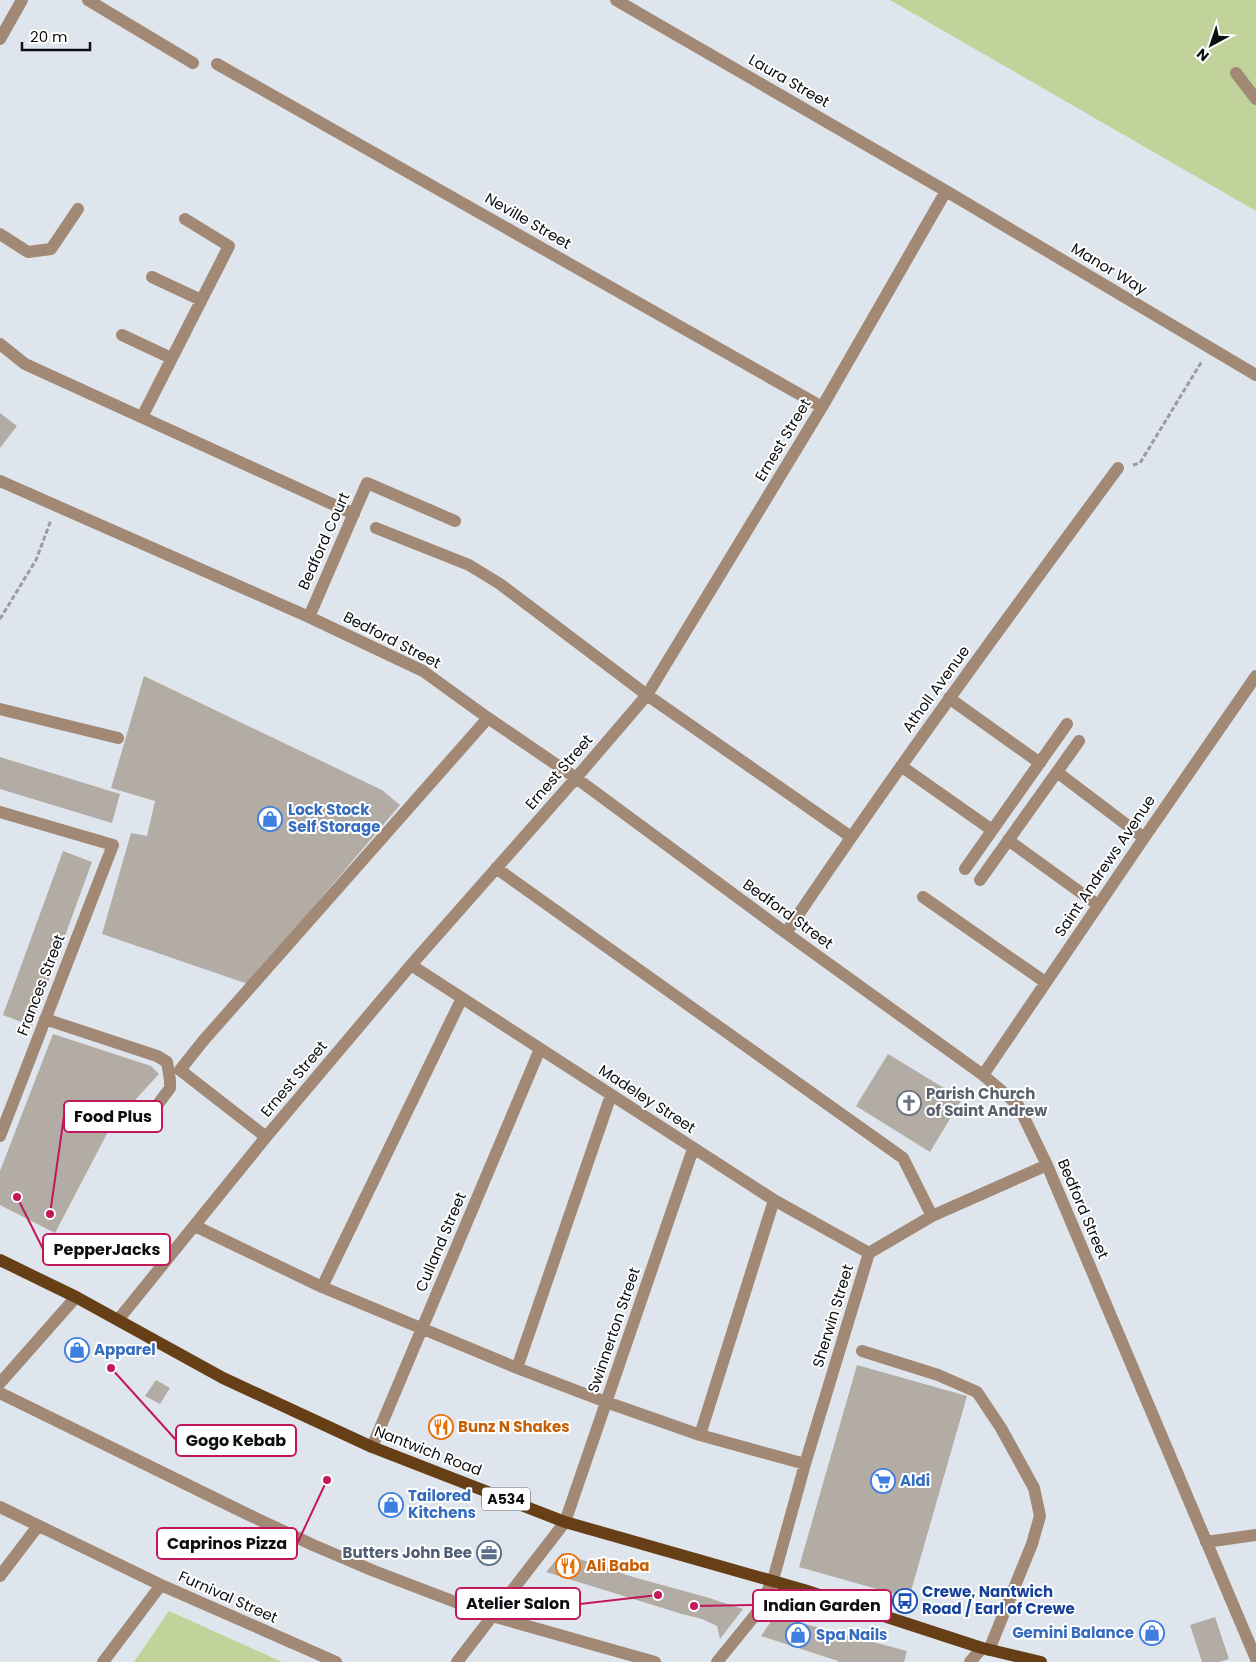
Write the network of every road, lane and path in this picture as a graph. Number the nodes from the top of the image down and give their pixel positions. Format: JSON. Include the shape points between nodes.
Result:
{"nodes":[{"id":1,"x":22,"y":0,"type":"edge"},
{"id":2,"x":88,"y":0,"type":"edge"},
{"id":3,"x":616,"y":0,"type":"edge"},
{"id":4,"x":0,"y":39,"type":"edge"},
{"id":5,"x":193,"y":63,"type":"dead end"},
{"id":6,"x":217,"y":64,"type":"dead end"},
{"id":7,"x":1236,"y":73,"type":"dead end"},
{"id":8,"x":1256,"y":99,"type":"edge"},
{"id":9,"x":946,"y":191,"type":"junction"},
{"id":10,"x":78,"y":209,"type":"dead end"},
{"id":11,"x":185,"y":219,"type":"dead end"},
{"id":12,"x":0,"y":234,"type":"edge"},
{"id":13,"x":152,"y":277,"type":"dead end"},
{"id":14,"x":201,"y":300,"type":"junction"},
{"id":15,"x":122,"y":335,"type":"dead end"},
{"id":16,"x":0,"y":344,"type":"edge"},
{"id":17,"x":1210,"y":348,"type":"junction"},
{"id":18,"x":171,"y":358,"type":"junction"},
{"id":19,"x":1256,"y":375,"type":"edge"},
{"id":20,"x":822,"y":407,"type":"junction"},
{"id":21,"x":142,"y":417,"type":"junction"},
{"id":22,"x":1118,"y":468,"type":"joint"},
{"id":23,"x":0,"y":481,"type":"edge"},
{"id":24,"x":57,"y":505,"type":"junction"},
{"id":25,"x":354,"y":514,"type":"junction"},
{"id":26,"x":455,"y":521,"type":"dead end"},
{"id":27,"x":376,"y":528,"type":"dead end"},
{"id":28,"x":308,"y":617,"type":"junction"},
{"id":29,"x":0,"y":619,"type":"edge"},
{"id":30,"x":1256,"y":676,"type":"edge"},
{"id":31,"x":647,"y":695,"type":"junction"},
{"id":32,"x":949,"y":698,"type":"junction"},
{"id":33,"x":0,"y":709,"type":"edge"},
{"id":34,"x":488,"y":718,"type":"junction"},
{"id":35,"x":1066,"y":724,"type":"dead end"},
{"id":36,"x":118,"y":738,"type":"dead end"},
{"id":37,"x":1079,"y":741,"type":"dead end"},
{"id":38,"x":1040,"y":763,"type":"junction"},
{"id":39,"x":901,"y":766,"type":"junction"},
{"id":40,"x":1057,"y":772,"type":"junction"},
{"id":41,"x":576,"y":778,"type":"junction"},
{"id":42,"x":0,"y":812,"type":"edge"},
{"id":43,"x":992,"y":830,"type":"junction"},
{"id":44,"x":850,"y":837,"type":"junction"},
{"id":45,"x":1144,"y":838,"type":"junction"},
{"id":46,"x":1008,"y":840,"type":"junction"},
{"id":47,"x":496,"y":868,"type":"junction"},
{"id":48,"x":965,"y":869,"type":"dead end"},
{"id":49,"x":980,"y":880,"type":"dead end"},
{"id":50,"x":923,"y":897,"type":"dead end"},
{"id":51,"x":1098,"y":905,"type":"junction"},
{"id":52,"x":786,"y":933,"type":"junction"},
{"id":53,"x":411,"y":965,"type":"junction"},
{"id":54,"x":1045,"y":982,"type":"junction"},
{"id":55,"x":462,"y":998,"type":"junction"},
{"id":56,"x":45,"y":1019,"type":"junction"},
{"id":57,"x":540,"y":1049,"type":"junction"},
{"id":58,"x":983,"y":1075,"type":"junction"},
{"id":59,"x":611,"y":1095,"type":"junction"},
{"id":60,"x":147,"y":1119,"type":"dead end"},
{"id":61,"x":0,"y":1136,"type":"edge"},
{"id":62,"x":266,"y":1137,"type":"junction"},
{"id":63,"x":694,"y":1148,"type":"junction"},
{"id":64,"x":1047,"y":1165,"type":"junction"},
{"id":65,"x":774,"y":1200,"type":"junction"},
{"id":66,"x":932,"y":1216,"type":"junction"},
{"id":67,"x":195,"y":1226,"type":"junction"},
{"id":68,"x":869,"y":1253,"type":"junction"},
{"id":69,"x":0,"y":1260,"type":"edge"},
{"id":70,"x":322,"y":1287,"type":"junction"},
{"id":71,"x":76,"y":1297,"type":"junction"},
{"id":72,"x":118,"y":1320,"type":"junction"},
{"id":73,"x":422,"y":1328,"type":"junction"},
{"id":74,"x":862,"y":1351,"type":"dead end"},
{"id":75,"x":517,"y":1368,"type":"junction"},
{"id":76,"x":0,"y":1383,"type":"edge"},
{"id":77,"x":0,"y":1393,"type":"edge"},
{"id":78,"x":606,"y":1402,"type":"junction"},
{"id":79,"x":700,"y":1435,"type":"junction"},
{"id":80,"x":372,"y":1447,"type":"junction"},
{"id":81,"x":805,"y":1464,"type":"junction"},
{"id":82,"x":0,"y":1507,"type":"edge"},
{"id":83,"x":565,"y":1522,"type":"junction"},
{"id":84,"x":38,"y":1526,"type":"junction"},
{"id":85,"x":1256,"y":1535,"type":"edge"},
{"id":86,"x":1206,"y":1542,"type":"junction"},
{"id":87,"x":0,"y":1576,"type":"edge"},
{"id":88,"x":773,"y":1580,"type":"junction"},
{"id":89,"x":161,"y":1585,"type":"junction"},
{"id":90,"x":492,"y":1616,"type":"junction"},
{"id":91,"x":985,"y":1649,"type":"junction"},
{"id":92,"x":1256,"y":1659,"type":"edge"},
{"id":93,"x":103,"y":1662,"type":"edge"},
{"id":94,"x":336,"y":1662,"type":"edge"},
{"id":95,"x":457,"y":1662,"type":"edge"},
{"id":96,"x":655,"y":1662,"type":"edge"},
{"id":97,"x":717,"y":1662,"type":"edge"},
{"id":98,"x":970,"y":1662,"type":"edge"},
{"id":99,"x":1041,"y":1662,"type":"edge"}],
"edges":[{"from":1,"to":4,"type":"street"},
{"from":2,"to":5,"type":"street"},
{"from":3,"to":9,"type":"street","name":"Laura Street"},
{"from":6,"to":20,"type":"street","name":"Neville Street"},
{"from":7,"to":8,"type":"street"},
{"from":9,"to":17,"type":"street","name":"Manor Way"},
{"from":9,"to":20,"type":"street","name":"Ernest Street"},
{"from":10,"to":12,"type":"street","via":[[51,249],[28,252]]},
{"from":11,"to":14,"type":"street","via":[[229,246]]},
{"from":13,"to":14,"type":"street"},
{"from":14,"to":18,"type":"street"},
{"from":15,"to":18,"type":"street"},
{"from":16,"to":21,"type":"street","via":[[25,364]]},
{"from":17,"to":19,"type":"street","name":"Manor Way"},
{"from":17,"to":22,"type":"path","via":[[1140,463]]},
{"from":18,"to":21,"type":"street"},
{"from":20,"to":31,"type":"street","name":"Ernest Street"},
{"from":21,"to":25,"type":"street"},
{"from":22,"to":32,"type":"street","name":"Atholl Avenue"},
{"from":23,"to":24,"type":"street","name":"Bedford Street"},
{"from":24,"to":28,"type":"street","name":"Bedford Street"},
{"from":24,"to":29,"type":"path","via":[[36,560]]},
{"from":25,"to":26,"type":"street","name":"Bedford Court","via":[[367,483]]},
{"from":25,"to":28,"type":"street","name":"Bedford Court"},
{"from":27,"to":31,"type":"street","via":[[469,565],[500,584]]},
{"from":28,"to":34,"type":"street","name":"Bedford Street","via":[[423,671]]},
{"from":30,"to":45,"type":"street","name":"Saint Andrews Avenue"},
{"from":31,"to":41,"type":"street","name":"Ernest Street"},
{"from":31,"to":44,"type":"street"},
{"from":32,"to":38,"type":"street"},
{"from":32,"to":39,"type":"street","name":"Atholl Avenue"},
{"from":33,"to":36,"type":"street"},
{"from":34,"to":41,"type":"street","name":"Bedford Street"},
{"from":34,"to":62,"type":"street","via":[[180,1070]]},
{"from":35,"to":38,"type":"street"},
{"from":37,"to":40,"type":"street"},
{"from":38,"to":43,"type":"street"},
{"from":39,"to":43,"type":"street"},
{"from":39,"to":44,"type":"street","name":"Atholl Avenue"},
{"from":40,"to":45,"type":"street"},
{"from":40,"to":46,"type":"street"},
{"from":41,"to":47,"type":"street","name":"Ernest Street"},
{"from":41,"to":52,"type":"street","name":"Bedford Street"},
{"from":42,"to":56,"type":"street","name":"Frances Street","via":[[113,845]]},
{"from":43,"to":48,"type":"street"},
{"from":44,"to":52,"type":"street","name":"Atholl Avenue"},
{"from":45,"to":51,"type":"street","name":"Saint Andrews Avenue"},
{"from":46,"to":49,"type":"street"},
{"from":46,"to":51,"type":"street"},
{"from":47,"to":53,"type":"street","name":"Ernest Street"},
{"from":47,"to":66,"type":"street","via":[[903,1158]]},
{"from":50,"to":54,"type":"street"},
{"from":51,"to":54,"type":"street","name":"Saint Andrews Avenue"},
{"from":52,"to":58,"type":"street","name":"Bedford Street"},
{"from":53,"to":55,"type":"street","name":"Madeley Street"},
{"from":53,"to":62,"type":"street","name":"Ernest Street"},
{"from":54,"to":58,"type":"street","name":"Saint Andrews Avenue"},
{"from":55,"to":57,"type":"street","name":"Madeley Street"},
{"from":55,"to":70,"type":"street"},
{"from":56,"to":60,"type":"street","via":[[167,1062],[170,1088]]},
{"from":56,"to":61,"type":"street","name":"Frances Street"},
{"from":57,"to":59,"type":"street","name":"Madeley Street"},
{"from":57,"to":73,"type":"street","name":"Culland Street"},
{"from":58,"to":64,"type":"street","name":"Bedford Street","via":[[1018,1105]]},
{"from":59,"to":63,"type":"street","name":"Madeley Street"},
{"from":59,"to":75,"type":"street"},
{"from":62,"to":67,"type":"street","name":"Ernest Street"},
{"from":63,"to":65,"type":"street","name":"Madeley Street"},
{"from":63,"to":78,"type":"street","name":"Swinnerton Street"},
{"from":64,"to":66,"type":"street","name":"Sherwin Street"},
{"from":64,"to":86,"type":"street","name":"Bedford Street"},
{"from":65,"to":68,"type":"street","name":"Madeley Street"},
{"from":65,"to":79,"type":"street"},
{"from":66,"to":68,"type":"street","name":"Sherwin Street"},
{"from":67,"to":70,"type":"street"},
{"from":67,"to":72,"type":"street","name":"Ernest Street"},
{"from":68,"to":81,"type":"street","name":"Sherwin Street"},
{"from":69,"to":71,"type":"main road","name":"Nantwich Road","number":"A534"},
{"from":70,"to":73,"type":"street"},
{"from":71,"to":72,"type":"main road","name":"Nantwich Road","number":"A534"},
{"from":71,"to":76,"type":"street"},
{"from":72,"to":80,"type":"main road","name":"Nantwich Road","number":"A534","via":[[223,1378]]},
{"from":73,"to":75,"type":"street"},
{"from":73,"to":80,"type":"street","name":"Culland Street"},
{"from":74,"to":91,"type":"street","via":[[938,1375],[976,1392],[1001,1428],[1034,1488],[1040,1516],[1032,1544]]},
{"from":75,"to":78,"type":"street"},
{"from":77,"to":90,"type":"street","via":[[313,1545]]},
{"from":78,"to":79,"type":"street"},
{"from":78,"to":83,"type":"street","name":"Swinnerton Street"},
{"from":79,"to":81,"type":"street"},
{"from":80,"to":83,"type":"main road","name":"Nantwich Road","number":"A534"},
{"from":81,"to":88,"type":"street","name":"Sherwin Street"},
{"from":82,"to":84,"type":"street","name":"Furnival Street"},
{"from":83,"to":88,"type":"main road","name":"Nantwich Road","number":"A534"},
{"from":83,"to":90,"type":"street","name":"Swinnerton Street"},
{"from":84,"to":87,"type":"street"},
{"from":84,"to":89,"type":"street","name":"Furnival Street"},
{"from":85,"to":86,"type":"street"},
{"from":86,"to":92,"type":"street","name":"Bedford Street"},
{"from":88,"to":91,"type":"main road","name":"Nantwich Road","number":"A534"},
{"from":88,"to":97,"type":"street","name":"Sherwin Street","via":[[756,1614]]},
{"from":89,"to":93,"type":"street"},
{"from":89,"to":94,"type":"street","name":"Furnival Street"},
{"from":90,"to":95,"type":"street","name":"Swinnerton Street"},
{"from":90,"to":96,"type":"street"},
{"from":91,"to":98,"type":"street"},
{"from":91,"to":99,"type":"main road","name":"Nantwich Road","number":"A534"}]}
